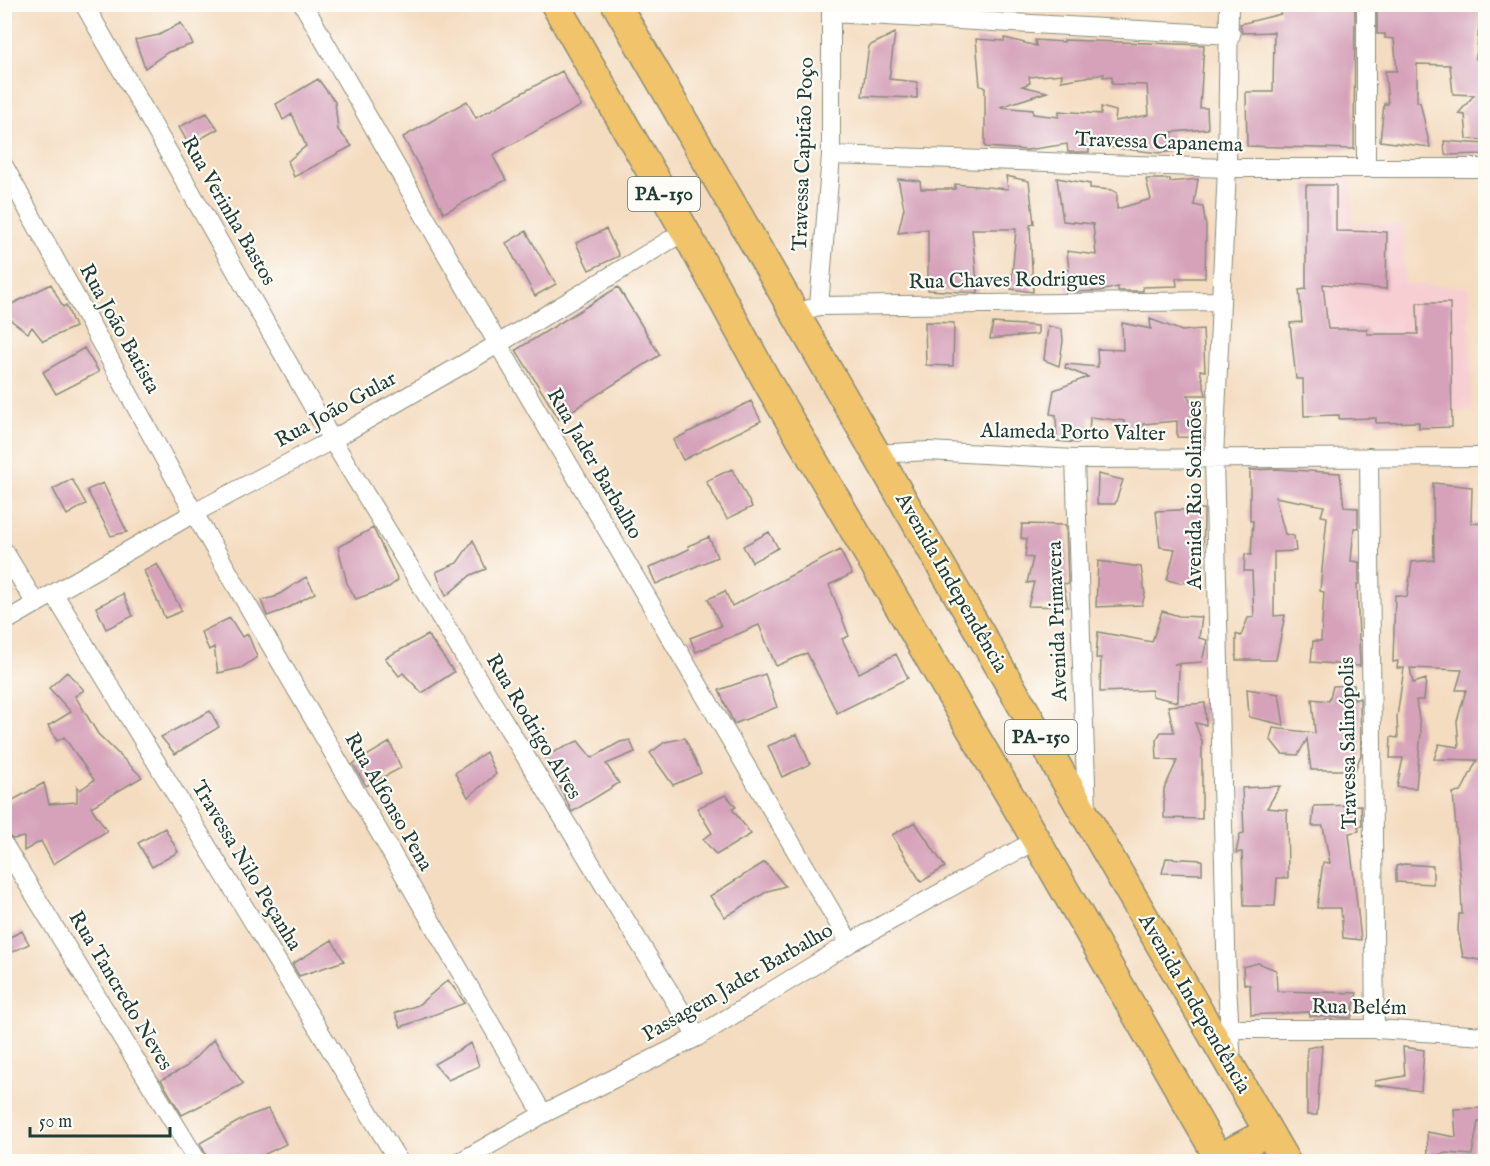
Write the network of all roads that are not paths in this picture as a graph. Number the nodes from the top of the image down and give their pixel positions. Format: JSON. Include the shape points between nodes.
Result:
{"nodes":[{"id":1,"x":84,"y":4,"type":"edge"},
{"id":2,"x":303,"y":4,"type":"edge"},
{"id":3,"x":555,"y":4,"type":"edge"},
{"id":4,"x":616,"y":4,"type":"edge"},
{"id":5,"x":1229,"y":4,"type":"edge"},
{"id":6,"x":1366,"y":4,"type":"edge"},
{"id":7,"x":831,"y":9,"type":"edge"},
{"id":8,"x":1231,"y":35,"type":"junction"},
{"id":9,"x":831,"y":155,"type":"junction"},
{"id":10,"x":4,"y":166,"type":"edge"},
{"id":11,"x":1227,"y":168,"type":"junction"},
{"id":12,"x":1366,"y":168,"type":"junction"},
{"id":13,"x":1485,"y":168,"type":"edge"},
{"id":14,"x":685,"y":231,"type":"junction"},
{"id":15,"x":1220,"y":301,"type":"junction"},
{"id":16,"x":808,"y":309,"type":"junction"},
{"id":17,"x":498,"y":344,"type":"junction"},
{"id":18,"x":332,"y":440,"type":"junction"},
{"id":19,"x":876,"y":454,"type":"junction"},
{"id":20,"x":1369,"y":457,"type":"junction"},
{"id":21,"x":1485,"y":457,"type":"edge"},
{"id":22,"x":1214,"y":458,"type":"junction"},
{"id":23,"x":1075,"y":459,"type":"junction"},
{"id":24,"x":194,"y":513,"type":"junction"},
{"id":25,"x":4,"y":550,"type":"edge"},
{"id":26,"x":54,"y":594,"type":"junction"},
{"id":27,"x":36,"y":604,"type":"junction"},
{"id":28,"x":4,"y":622,"type":"edge"},
{"id":29,"x":1087,"y":818,"type":"junction"},
{"id":30,"x":1036,"y":840,"type":"junction"},
{"id":31,"x":4,"y":845,"type":"edge"},
{"id":32,"x":850,"y":943,"type":"junction"},
{"id":33,"x":1231,"y":1029,"type":"junction"},
{"id":34,"x":1375,"y":1029,"type":"junction"},
{"id":35,"x":1485,"y":1036,"type":"edge"},
{"id":36,"x":697,"y":1037,"type":"junction"},
{"id":37,"x":1232,"y":1071,"type":"junction"},
{"id":38,"x":543,"y":1114,"type":"junction"},
{"id":39,"x":1268,"y":1132,"type":"junction"},
{"id":40,"x":1220,"y":1160,"type":"edge"},
{"id":41,"x":198,"y":1161,"type":"edge"},
{"id":42,"x":399,"y":1161,"type":"edge"},
{"id":43,"x":460,"y":1161,"type":"edge"},
{"id":44,"x":1286,"y":1161,"type":"edge"}],
"edges":[{"from":1,"to":18,"type":"street","name":"Rua Verinha Bastos"},
{"from":2,"to":17,"type":"street","name":"Rua Jader Barbalho"},
{"from":3,"to":14,"type":"main road","number":"PA-150"},
{"from":4,"to":16,"type":"main road","name":"Avenida Independência","number":"PA-150"},
{"from":5,"to":8,"type":"street","name":"Avenida Rio Solimões"},
{"from":6,"to":12,"type":"street"},
{"from":7,"to":8,"type":"street"},
{"from":7,"to":9,"type":"street","name":"Travessa Capitão Poço"},
{"from":8,"to":11,"type":"street","name":"Avenida Rio Solimões"},
{"from":9,"to":11,"type":"street","name":"Travessa Capanema"},
{"from":9,"to":16,"type":"street","name":"Travessa Capitão Poço"},
{"from":10,"to":24,"type":"street","name":"Rua João Batista"},
{"from":11,"to":12,"type":"street","name":"Travessa Capanema"},
{"from":11,"to":15,"type":"street","name":"Avenida Rio Solimões"},
{"from":12,"to":13,"type":"street","name":"Travessa Capanema"},
{"from":14,"to":17,"type":"street","name":"Rua João Gular"},
{"from":14,"to":30,"type":"main road","number":"PA-150","via":[[769,385]]},
{"from":15,"to":16,"type":"street","name":"Rua Chaves Rodrigues"},
{"from":15,"to":22,"type":"street","name":"Avenida Rio Solimões"},
{"from":16,"to":19,"type":"main road","name":"Avenida Independência","number":"PA-150"},
{"from":17,"to":18,"type":"street","name":"Rua João Gular"},
{"from":17,"to":32,"type":"street","name":"Rua Jader Barbalho"},
{"from":18,"to":24,"type":"street","name":"Rua João Gular"},
{"from":18,"to":36,"type":"street","name":"Rua Rodrigo Alves"},
{"from":19,"to":23,"type":"street","name":"Alameda Porto Valter","via":[[928,451]]},
{"from":19,"to":29,"type":"main road","name":"Avenida Independência","number":"PA-150"},
{"from":20,"to":21,"type":"street","name":"Alameda Porto Valter"},
{"from":20,"to":22,"type":"street","name":"Alameda Porto Valter"},
{"from":20,"to":34,"type":"street","name":"Travessa Salinópolis"},
{"from":22,"to":23,"type":"street","name":"Alameda Porto Valter"},
{"from":22,"to":33,"type":"street","name":"Avenida Rio Solimões"},
{"from":23,"to":29,"type":"street","name":"Avenida Primavera"},
{"from":24,"to":26,"type":"street","name":"Rua João Gular"},
{"from":24,"to":38,"type":"street","name":"Rua Alfonso Pena"},
{"from":25,"to":27,"type":"street"},
{"from":26,"to":27,"type":"street","name":"Rua João Gular"},
{"from":26,"to":42,"type":"street","name":"Travessa Nilo Peçanha"},
{"from":27,"to":28,"type":"street","name":"Rua João Gular"},
{"from":29,"to":37,"type":"main road","name":"Avenida Independência","number":"PA-150"},
{"from":30,"to":32,"type":"street","name":"Passagem Jader Barbalho"},
{"from":30,"to":40,"type":"main road","number":"PA-150"},
{"from":31,"to":41,"type":"street","name":"Rua Tancredo Neves"},
{"from":32,"to":36,"type":"street","name":"Passagem Jader Barbalho"},
{"from":33,"to":34,"type":"street","name":"Rua Belém"},
{"from":33,"to":37,"type":"street"},
{"from":34,"to":35,"type":"street","name":"Rua Belém"},
{"from":36,"to":38,"type":"street","name":"Passagem Jader Barbalho"},
{"from":37,"to":39,"type":"main road","name":"Avenida Independência","number":"PA-150"},
{"from":38,"to":43,"type":"street","name":"Passagem Jader Barbalho"},
{"from":39,"to":40,"type":"main road"},
{"from":39,"to":44,"type":"main road","name":"Avenida Independência","number":"PA-150"}]}
